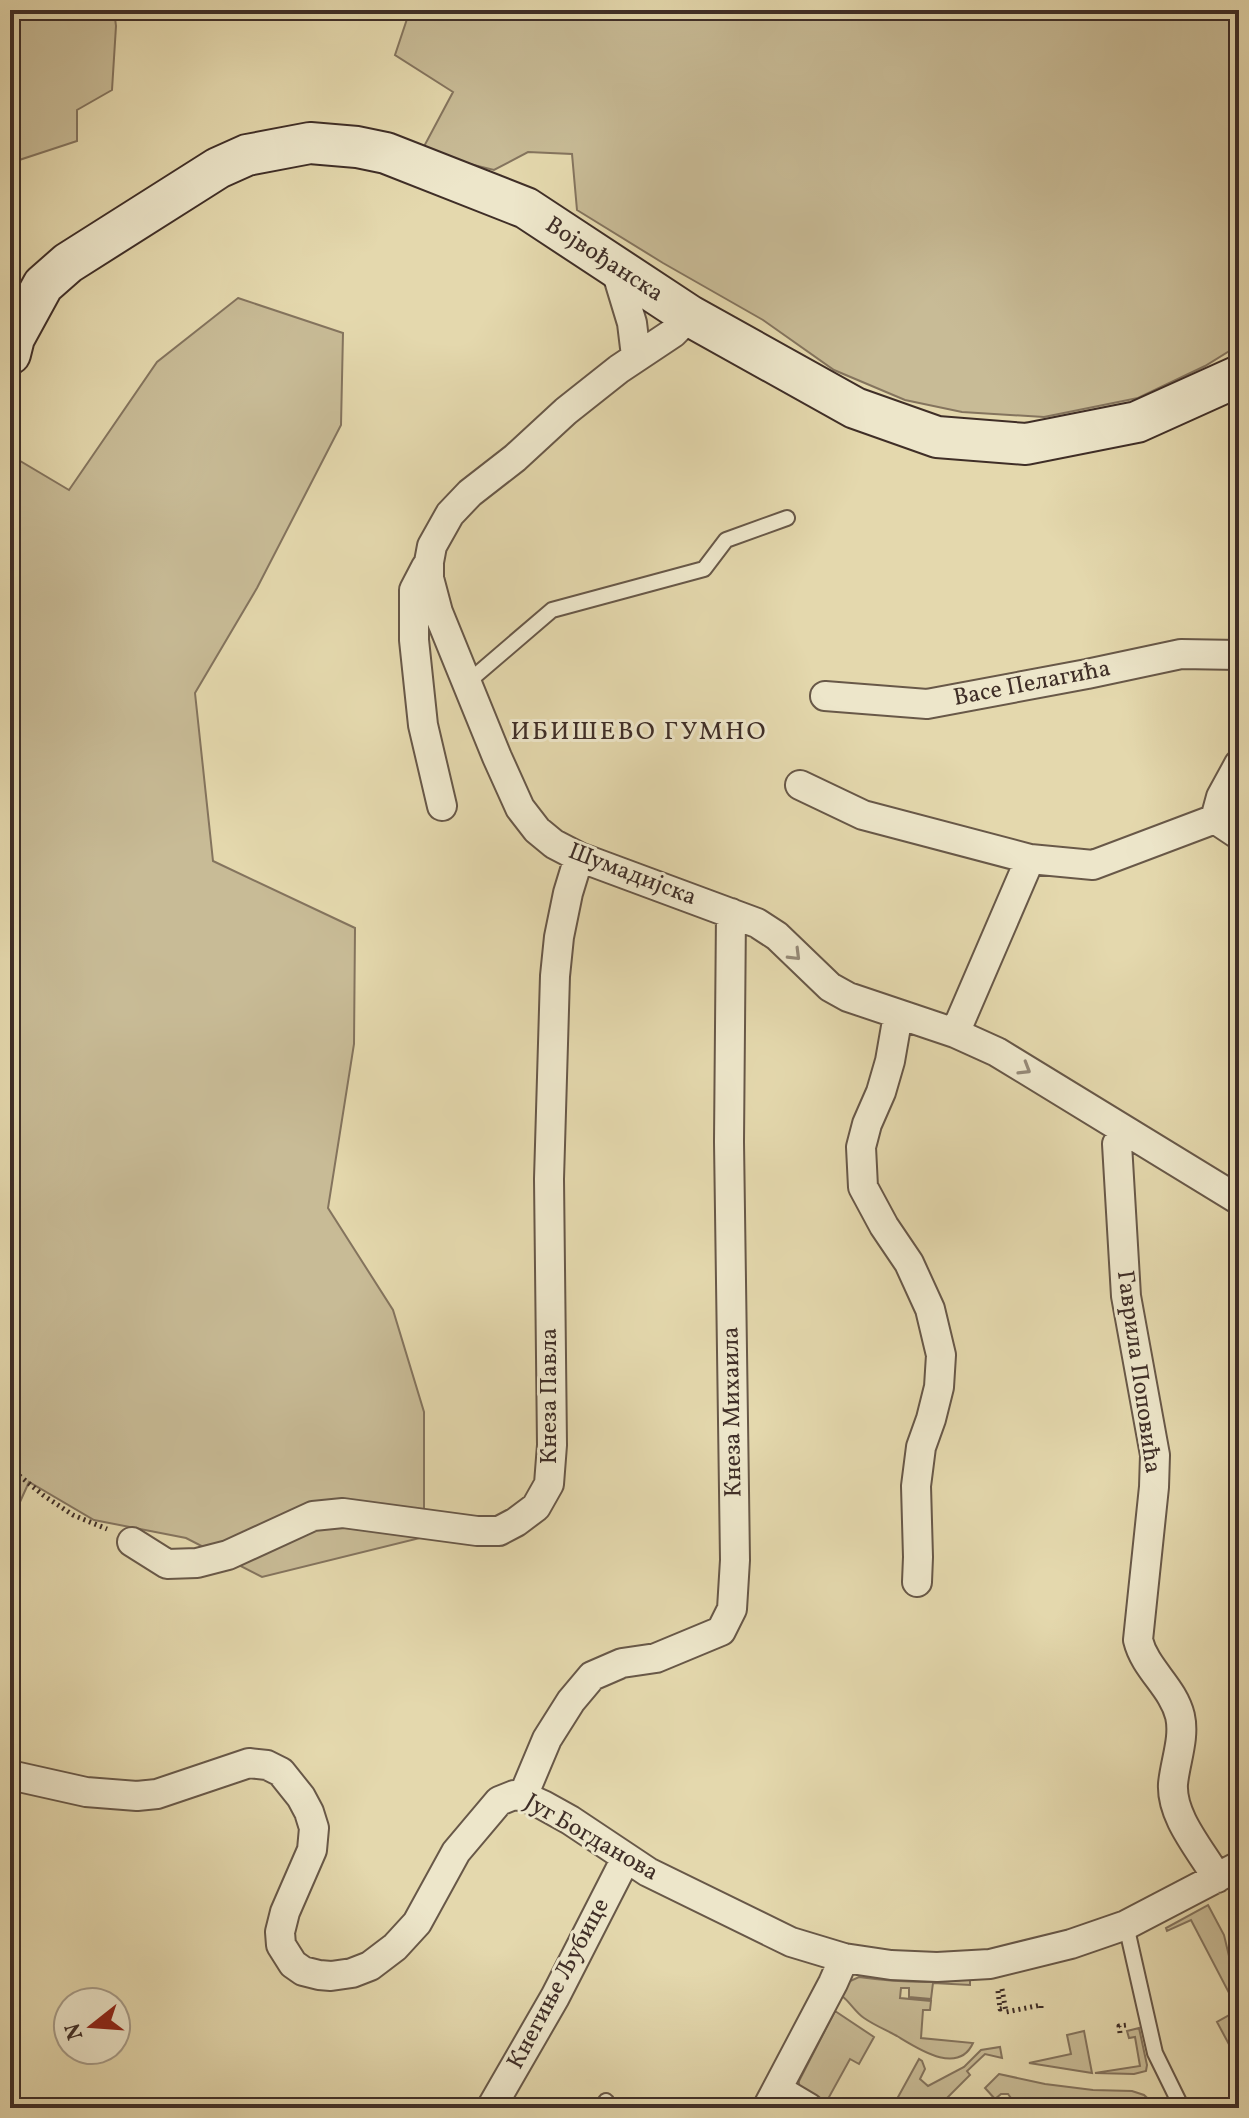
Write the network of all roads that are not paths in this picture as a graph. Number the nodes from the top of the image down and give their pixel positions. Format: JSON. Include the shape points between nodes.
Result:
{"nodes":[{"id":1,"x":615,"y":267,"type":"junction"},
{"id":2,"x":690,"y":316,"type":"junction"},
{"id":3,"x":11,"y":343,"type":"edge"},
{"id":4,"x":636,"y":356,"type":"junction"},
{"id":5,"x":1239,"y":376,"type":"edge"},
{"id":6,"x":787,"y":518,"type":"dead end"},
{"id":7,"x":429,"y":562,"type":"junction"},
{"id":8,"x":1239,"y":655,"type":"edge"},
{"id":9,"x":468,"y":682,"type":"junction"},
{"id":10,"x":825,"y":696,"type":"dead end"},
{"id":11,"x":1239,"y":764,"type":"edge"},
{"id":12,"x":800,"y":785,"type":"dead end"},
{"id":13,"x":442,"y":806,"type":"dead end"},
{"id":14,"x":1215,"y":819,"type":"junction"},
{"id":15,"x":1239,"y":835,"type":"edge"},
{"id":16,"x":579,"y":857,"type":"junction"},
{"id":17,"x":1030,"y":859,"type":"junction"},
{"id":18,"x":731,"y":913,"type":"junction"},
{"id":19,"x":898,"y":1015,"type":"junction"},
{"id":20,"x":955,"y":1033,"type":"junction"},
{"id":21,"x":1128,"y":1133,"type":"junction"},
{"id":22,"x":1239,"y":1200,"type":"edge"},
{"id":23,"x":132,"y":1542,"type":"road end"},
{"id":24,"x":917,"y":1582,"type":"dead end"},
{"id":25,"x":10,"y":1775,"type":"edge"},
{"id":26,"x":523,"y":1796,"type":"junction"},
{"id":27,"x":626,"y":1858,"type":"junction"},
{"id":28,"x":1228,"y":1872,"type":"edge"},
{"id":29,"x":1126,"y":1925,"type":"junction"},
{"id":30,"x":844,"y":1958,"type":"junction"},
{"id":31,"x":772,"y":2098,"type":"edge"},
{"id":32,"x":491,"y":2108,"type":"edge"},
{"id":33,"x":809,"y":2108,"type":"edge"},
{"id":34,"x":1182,"y":2108,"type":"edge"}],
"edges":[{"from":1,"to":2,"type":"street","name":"Војвођанска"},
{"from":1,"to":3,"type":"street","name":"Војвођанска","via":[[526,208],[386,153],[310,143],[247,155],[218,168],[68,263],[43,285]]},
{"from":1,"to":4,"type":"street"},
{"from":2,"to":4,"type":"street","name":"Шумадијска"},
{"from":2,"to":5,"type":"street","name":"Војвођанска","via":[[855,408],[937,437],[1026,444],[1137,422]]},
{"from":4,"to":7,"type":"street","name":"Шумадијска","via":[[470,493],[440,529]]},
{"from":6,"to":9,"type":"lane","via":[[726,540],[704,569],[552,610]]},
{"from":7,"to":9,"type":"street","name":"Шумадијска","via":[[438,612]]},
{"from":7,"to":13,"type":"street","via":[[414,590],[414,640],[423,725]]},
{"from":8,"to":10,"type":"street","name":"Васе Пелагића","via":[[1181,654],[927,704]]},
{"from":9,"to":16,"type":"street","name":"Шумадијска","via":[[520,808],[537,830]]},
{"from":11,"to":14,"type":"street"},
{"from":12,"to":17,"type":"street","via":[[863,815]]},
{"from":14,"to":15,"type":"street"},
{"from":14,"to":17,"type":"street","via":[[1093,865]]},
{"from":16,"to":18,"type":"street","name":"Шумадијска"},
{"from":16,"to":23,"type":"street","name":"Кнеза Павла","via":[[555,976],[549,1179],[552,1445],[549,1484],[536,1507],[499,1531],[343,1513],[313,1516],[228,1555],[197,1563],[167,1564]]},
{"from":17,"to":20,"type":"street"},
{"from":18,"to":19,"type":"street","name":"Шумадијска","one_way":true,"via":[[768,929],[830,987]]},
{"from":18,"to":26,"type":"street","name":"Кнеза Михаила","via":[[732,1609],[721,1631],[656,1658],[622,1663],[592,1676],[547,1739]]},
{"from":19,"to":20,"type":"street","name":"Шумадијска"},
{"from":19,"to":24,"type":"street","via":[[890,1061],[861,1147],[863,1187],[909,1263],[930,1309],[941,1355],[939,1387],[916,1486]]},
{"from":20,"to":21,"type":"street","name":"Шумадијска","one_way":true,"via":[[997,1052]]},
{"from":21,"to":22,"type":"street","name":"Шумадијска"},
{"from":21,"to":28,"type":"street","name":"Гаврила Поповића","via":[[1117,1144],[1122,1253],[1155,1455],[1138,1640],[1180,1715],[1176,1809]]},
{"from":25,"to":26,"type":"street","name":"Југ Богданова","via":[[86,1792],[137,1796],[249,1763],[281,1772],[301,1797],[314,1828],[312,1850],[285,1912],[281,1945],[303,1971],[331,1976],[370,1966],[395,1947],[417,1923],[456,1852],[499,1801]]},
{"from":26,"to":27,"type":"street","name":"Југ Богданова"},
{"from":27,"to":30,"type":"street","name":"Југ Богданова","via":[[791,1942]]},
{"from":27,"to":32,"type":"street","name":"Кнегиње Љубице"},
{"from":28,"to":29,"type":"street","name":"Југ Богданова"},
{"from":29,"to":30,"type":"street","name":"Југ Богданова","via":[[990,1964],[937,1967]]},
{"from":29,"to":34,"type":"lane","via":[[1152,2044]]},
{"from":30,"to":31,"type":"street"},
{"from":31,"to":33,"type":"street"}]}
